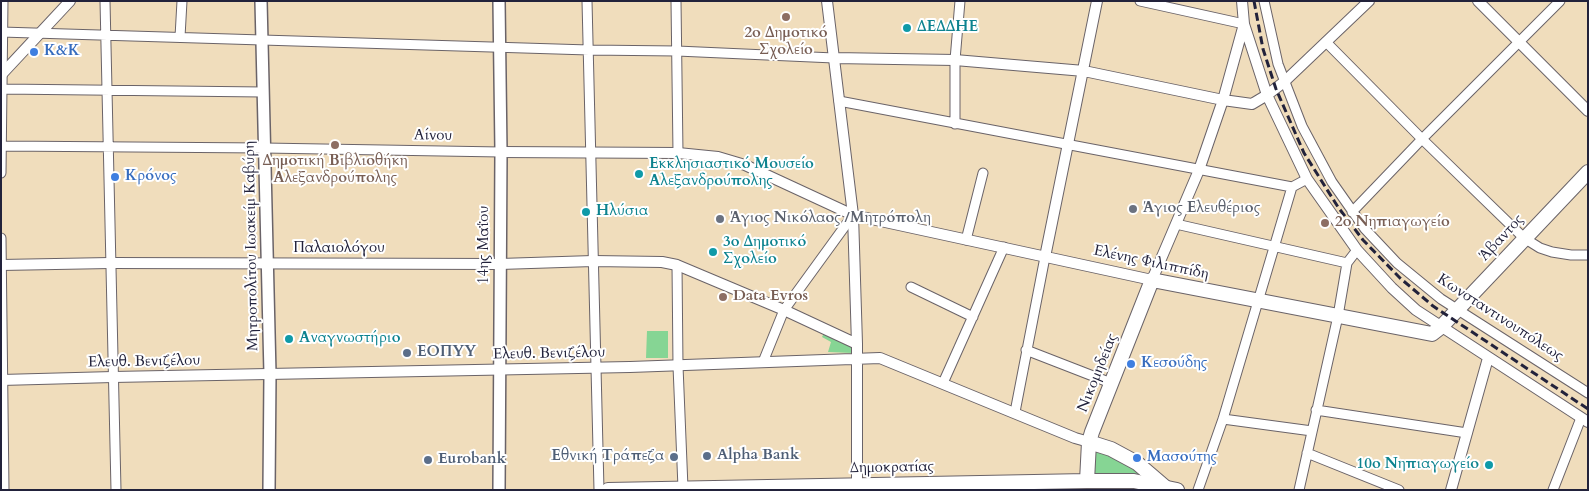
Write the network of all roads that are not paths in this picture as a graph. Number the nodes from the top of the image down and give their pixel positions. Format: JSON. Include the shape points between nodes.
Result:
{"nodes":[{"id":1,"x":3,"y":1,"type":"edge"},
{"id":2,"x":70,"y":1,"type":"edge"},
{"id":3,"x":105,"y":1,"type":"edge"},
{"id":4,"x":182,"y":1,"type":"edge"},
{"id":5,"x":261,"y":1,"type":"edge"},
{"id":6,"x":499,"y":1,"type":"edge"},
{"id":7,"x":587,"y":1,"type":"edge"},
{"id":8,"x":676,"y":1,"type":"edge"},
{"id":9,"x":827,"y":1,"type":"edge"},
{"id":10,"x":960,"y":1,"type":"edge"},
{"id":11,"x":1097,"y":1,"type":"edge"},
{"id":12,"x":1140,"y":1,"type":"edge"},
{"id":13,"x":1242,"y":1,"type":"edge"},
{"id":14,"x":1264,"y":1,"type":"edge"},
{"id":15,"x":1369,"y":1,"type":"edge"},
{"id":16,"x":1478,"y":1,"type":"edge"},
{"id":17,"x":1560,"y":1,"type":"edge"},
{"id":18,"x":1244,"y":24,"type":"junction"},
{"id":19,"x":2,"y":32,"type":"edge"},
{"id":20,"x":41,"y":33,"type":"junction"},
{"id":21,"x":105,"y":34,"type":"junction"},
{"id":22,"x":180,"y":37,"type":"junction"},
{"id":23,"x":262,"y":39,"type":"junction"},
{"id":24,"x":1326,"y":42,"type":"junction"},
{"id":25,"x":1519,"y":43,"type":"junction"},
{"id":26,"x":500,"y":47,"type":"junction"},
{"id":27,"x":589,"y":50,"type":"junction"},
{"id":28,"x":677,"y":51,"type":"junction"},
{"id":29,"x":834,"y":58,"type":"junction"},
{"id":30,"x":955,"y":60,"type":"junction"},
{"id":31,"x":1084,"y":71,"type":"junction"},
{"id":32,"x":2,"y":74,"type":"edge"},
{"id":33,"x":3,"y":89,"type":"junction"},
{"id":34,"x":1276,"y":89,"type":"junction"},
{"id":35,"x":106,"y":91,"type":"junction"},
{"id":36,"x":263,"y":92,"type":"junction"},
{"id":37,"x":1223,"y":100,"type":"junction"},
{"id":38,"x":839,"y":101,"type":"junction"},
{"id":39,"x":1588,"y":111,"type":"edge"},
{"id":40,"x":955,"y":124,"type":"junction"},
{"id":41,"x":1422,"y":139,"type":"junction"},
{"id":42,"x":1068,"y":145,"type":"junction"},
{"id":43,"x":2,"y":146,"type":"edge"},
{"id":44,"x":108,"y":146,"type":"junction"},
{"id":45,"x":264,"y":148,"type":"junction"},
{"id":46,"x":501,"y":152,"type":"junction"},
{"id":47,"x":591,"y":153,"type":"junction"},
{"id":48,"x":678,"y":153,"type":"junction"},
{"id":49,"x":1199,"y":170,"type":"junction"},
{"id":50,"x":1588,"y":172,"type":"edge"},
{"id":51,"x":1,"y":173,"type":"edge"},
{"id":52,"x":983,"y":173,"type":"dead end"},
{"id":53,"x":1307,"y":179,"type":"junction"},
{"id":54,"x":1292,"y":187,"type":"junction"},
{"id":55,"x":1352,"y":212,"type":"junction"},
{"id":56,"x":853,"y":215,"type":"junction"},
{"id":57,"x":1176,"y":224,"type":"junction"},
{"id":58,"x":1,"y":238,"type":"edge"},
{"id":59,"x":1524,"y":238,"type":"junction"},
{"id":60,"x":966,"y":240,"type":"junction"},
{"id":61,"x":1275,"y":246,"type":"junction"},
{"id":62,"x":1004,"y":247,"type":"junction"},
{"id":63,"x":1357,"y":250,"type":"junction"},
{"id":64,"x":1588,"y":255,"type":"edge"},
{"id":65,"x":1045,"y":257,"type":"junction"},
{"id":66,"x":593,"y":261,"type":"junction"},
{"id":67,"x":110,"y":263,"type":"junction"},
{"id":68,"x":1347,"y":263,"type":"junction"},
{"id":69,"x":267,"y":264,"type":"junction"},
{"id":70,"x":500,"y":264,"type":"junction"},
{"id":71,"x":2,"y":265,"type":"edge"},
{"id":72,"x":677,"y":265,"type":"junction"},
{"id":73,"x":1152,"y":280,"type":"junction"},
{"id":74,"x":911,"y":287,"type":"dead end"},
{"id":75,"x":1258,"y":302,"type":"junction"},
{"id":76,"x":784,"y":310,"type":"junction"},
{"id":77,"x":1456,"y":310,"type":"junction"},
{"id":78,"x":1338,"y":316,"type":"junction"},
{"id":79,"x":973,"y":317,"type":"junction"},
{"id":80,"x":1441,"y":327,"type":"junction"},
{"id":81,"x":857,"y":344,"type":"junction"},
{"id":82,"x":1026,"y":350,"type":"junction"},
{"id":83,"x":857,"y":358,"type":"junction"},
{"id":84,"x":1488,"y":358,"type":"junction"},
{"id":85,"x":763,"y":362,"type":"junction"},
{"id":86,"x":678,"y":366,"type":"junction"},
{"id":87,"x":597,"y":368,"type":"junction"},
{"id":88,"x":501,"y":370,"type":"junction"},
{"id":89,"x":270,"y":374,"type":"junction"},
{"id":90,"x":113,"y":377,"type":"junction"},
{"id":91,"x":2,"y":380,"type":"edge"},
{"id":92,"x":943,"y":383,"type":"junction"},
{"id":93,"x":1111,"y":383,"type":"junction"},
{"id":94,"x":1588,"y":393,"type":"edge"},
{"id":95,"x":1316,"y":410,"type":"junction"},
{"id":96,"x":1015,"y":412,"type":"junction"},
{"id":97,"x":1223,"y":419,"type":"junction"},
{"id":98,"x":1584,"y":420,"type":"edge"},
{"id":99,"x":1312,"y":431,"type":"junction"},
{"id":100,"x":1467,"y":433,"type":"junction"},
{"id":101,"x":1089,"y":442,"type":"junction"},
{"id":102,"x":1307,"y":453,"type":"junction"},
{"id":103,"x":1087,"y":481,"type":"junction"},
{"id":104,"x":1107,"y":485,"type":"edge"},
{"id":105,"x":1004,"y":486,"type":"edge"},
{"id":106,"x":1057,"y":486,"type":"edge"},
{"id":107,"x":857,"y":487,"type":"edge"},
{"id":108,"x":901,"y":487,"type":"edge"},
{"id":109,"x":944,"y":487,"type":"edge"},
{"id":110,"x":683,"y":488,"type":"junction"},
{"id":111,"x":752,"y":488,"type":"edge"},
{"id":112,"x":1171,"y":488,"type":"edge"},
{"id":113,"x":4,"y":490,"type":"edge"},
{"id":114,"x":116,"y":490,"type":"edge"},
{"id":115,"x":269,"y":490,"type":"edge"},
{"id":116,"x":499,"y":490,"type":"edge"},
{"id":117,"x":600,"y":490,"type":"edge"},
{"id":118,"x":608,"y":490,"type":"edge"},
{"id":119,"x":1198,"y":490,"type":"edge"},
{"id":120,"x":1299,"y":490,"type":"edge"},
{"id":121,"x":1399,"y":490,"type":"edge"},
{"id":122,"x":1451,"y":490,"type":"edge"},
{"id":123,"x":1553,"y":490,"type":"edge"}],
"edges":[{"from":1,"to":19,"type":"street"},
{"from":2,"to":20,"type":"street"},
{"from":3,"to":21,"type":"street"},
{"from":4,"to":22,"type":"street"},
{"from":5,"to":23,"type":"main road","name":"Μητροπολίτου Ιωακείμ Καβύρη"},
{"from":6,"to":26,"type":"main road","name":"14ης Μαΐου"},
{"from":7,"to":27,"type":"street"},
{"from":8,"to":28,"type":"street"},
{"from":9,"to":29,"type":"street"},
{"from":10,"to":30,"type":"street"},
{"from":11,"to":31,"type":"street"},
{"from":12,"to":18,"type":"street"},
{"from":13,"to":18,"type":"street","name":"Κωνσταντινουπόλεως"},
{"from":14,"to":34,"type":"street","name":"Κωνσταντινουπόλεως","via":[[1274,52]]},
{"from":15,"to":24,"type":"street"},
{"from":16,"to":25,"type":"street"},
{"from":17,"to":25,"type":"street"},
{"from":18,"to":34,"type":"street","name":"Κωνσταντινουπόλεως"},
{"from":18,"to":37,"type":"street"},
{"from":19,"to":20,"type":"street"},
{"from":19,"to":32,"type":"street"},
{"from":20,"to":21,"type":"street"},
{"from":20,"to":32,"type":"street"},
{"from":21,"to":22,"type":"street"},
{"from":21,"to":35,"type":"street"},
{"from":22,"to":23,"type":"street"},
{"from":23,"to":26,"type":"street"},
{"from":23,"to":36,"type":"main road","name":"Μητροπολίτου Ιωακείμ Καβύρη"},
{"from":24,"to":34,"type":"street"},
{"from":24,"to":41,"type":"street"},
{"from":25,"to":39,"type":"street"},
{"from":25,"to":41,"type":"street"},
{"from":26,"to":27,"type":"street"},
{"from":26,"to":46,"type":"main road","name":"14ης Μαΐου"},
{"from":27,"to":28,"type":"street"},
{"from":27,"to":47,"type":"street"},
{"from":28,"to":29,"type":"street"},
{"from":28,"to":48,"type":"street"},
{"from":29,"to":30,"type":"street"},
{"from":29,"to":38,"type":"street"},
{"from":30,"to":31,"type":"street"},
{"from":30,"to":40,"type":"street"},
{"from":31,"to":37,"type":"street"},
{"from":31,"to":42,"type":"street"},
{"from":32,"to":33,"type":"street"},
{"from":33,"to":35,"type":"street"},
{"from":33,"to":43,"type":"street"},
{"from":34,"to":37,"type":"street","via":[[1252,104]]},
{"from":34,"to":53,"type":"street"},
{"from":34,"to":55,"type":"street","name":"Κωνσταντινουπόλεως","via":[[1302,126],[1328,176]]},
{"from":35,"to":36,"type":"street"},
{"from":35,"to":44,"type":"street"},
{"from":36,"to":45,"type":"main road","name":"Μητροπολίτου Ιωακείμ Καβύρη"},
{"from":37,"to":49,"type":"street"},
{"from":38,"to":40,"type":"street"},
{"from":38,"to":56,"type":"street"},
{"from":40,"to":42,"type":"street"},
{"from":41,"to":55,"type":"street"},
{"from":41,"to":59,"type":"street"},
{"from":42,"to":49,"type":"street"},
{"from":42,"to":65,"type":"street"},
{"from":43,"to":44,"type":"street","name":"Αίνου"},
{"from":43,"to":51,"type":"street"},
{"from":44,"to":45,"type":"street","name":"Αίνου"},
{"from":44,"to":67,"type":"street"},
{"from":45,"to":46,"type":"street","name":"Αίνου"},
{"from":45,"to":69,"type":"main road","name":"Μητροπολίτου Ιωακείμ Καβύρη"},
{"from":46,"to":47,"type":"street","name":"Αίνου"},
{"from":46,"to":70,"type":"main road","name":"14ης Μαΐου"},
{"from":47,"to":48,"type":"street","name":"Αίνου"},
{"from":47,"to":66,"type":"street"},
{"from":48,"to":56,"type":"street","name":"Αίνου","via":[[733,161]]},
{"from":49,"to":54,"type":"street"},
{"from":49,"to":57,"type":"street"},
{"from":50,"to":59,"type":"main road","name":"Άβαντος"},
{"from":52,"to":60,"type":"street"},
{"from":53,"to":54,"type":"street"},
{"from":53,"to":63,"type":"street"},
{"from":54,"to":61,"type":"street"},
{"from":55,"to":77,"type":"street","name":"Κωνσταντινουπόλεως","via":[[1397,263]]},
{"from":56,"to":60,"type":"street","name":"Ελένης Φιλιππίδη"},
{"from":56,"to":76,"type":"street"},
{"from":56,"to":81,"type":"street"},
{"from":57,"to":61,"type":"street"},
{"from":57,"to":73,"type":"street"},
{"from":58,"to":71,"type":"street"},
{"from":59,"to":64,"type":"street","via":[[1552,252]]},
{"from":59,"to":77,"type":"main road","name":"Άβαντος"},
{"from":60,"to":62,"type":"street","name":"Ελένης Φιλιππίδη"},
{"from":61,"to":68,"type":"street"},
{"from":61,"to":75,"type":"street"},
{"from":62,"to":65,"type":"street","name":"Ελένης Φιλιππίδη"},
{"from":62,"to":79,"type":"street"},
{"from":63,"to":68,"type":"street"},
{"from":63,"to":80,"type":"street","via":[[1402,298]]},
{"from":65,"to":73,"type":"street","name":"Ελένης Φιλιππίδη"},
{"from":65,"to":82,"type":"street"},
{"from":66,"to":70,"type":"street","name":"Παλαιολόγου"},
{"from":66,"to":72,"type":"street","name":"Παλαιολόγου","via":[[655,261]]},
{"from":66,"to":87,"type":"street"},
{"from":67,"to":69,"type":"street","name":"Παλαιολόγου"},
{"from":67,"to":71,"type":"street","name":"Παλαιολόγου"},
{"from":67,"to":90,"type":"street"},
{"from":68,"to":78,"type":"street"},
{"from":69,"to":70,"type":"street","name":"Παλαιολόγου"},
{"from":69,"to":89,"type":"main road","name":"Μητροπολίτου Ιωακείμ Καβύρη"},
{"from":70,"to":88,"type":"main road","name":"14ης Μαΐου"},
{"from":71,"to":91,"type":"street"},
{"from":72,"to":76,"type":"street","name":"Παλαιολόγου"},
{"from":72,"to":86,"type":"street"},
{"from":73,"to":75,"type":"main road","name":"Ελένης Φιλιππίδη"},
{"from":73,"to":93,"type":"main road","name":"Νικομηδείας"},
{"from":74,"to":79,"type":"street"},
{"from":75,"to":78,"type":"main road","name":"Ελένης Φιλιππίδη"},
{"from":75,"to":97,"type":"street"},
{"from":76,"to":81,"type":"street","name":"Παλαιολόγου"},
{"from":76,"to":85,"type":"street"},
{"from":77,"to":80,"type":"main road","name":"Άβαντος"},
{"from":77,"to":94,"type":"street","name":"Κωνσταντινουπόλεως"},
{"from":78,"to":80,"type":"main road","name":"Ελένης Φιλιππίδη","via":[[1425,333],[1434,333]]},
{"from":78,"to":95,"type":"street"},
{"from":79,"to":92,"type":"street"},
{"from":80,"to":84,"type":"street"},
{"from":81,"to":83,"type":"street"},
{"from":82,"to":93,"type":"street"},
{"from":82,"to":96,"type":"street"},
{"from":83,"to":85,"type":"street","name":"Ελευθ. Βενιζέλου"},
{"from":83,"to":92,"type":"street","name":"Ελευθ. Βενιζέλου","via":[[884,358]]},
{"from":83,"to":107,"type":"street"},
{"from":84,"to":98,"type":"street"},
{"from":84,"to":100,"type":"street"},
{"from":85,"to":86,"type":"street","name":"Ελευθ. Βενιζέλου"},
{"from":86,"to":87,"type":"street","name":"Ελευθ. Βενιζέλου"},
{"from":86,"to":110,"type":"street"},
{"from":87,"to":88,"type":"street","name":"Ελευθ. Βενιζέλου"},
{"from":87,"to":117,"type":"street"},
{"from":88,"to":89,"type":"street","name":"Ελευθ. Βενιζέλου"},
{"from":88,"to":116,"type":"main road","name":"14ης Μαΐου"},
{"from":89,"to":90,"type":"street","name":"Ελευθ. Βενιζέλου"},
{"from":89,"to":115,"type":"main road","name":"Μητροπολίτου Ιωακείμ Καβύρη"},
{"from":90,"to":91,"type":"street","name":"Ελευθ. Βενιζέλου"},
{"from":90,"to":114,"type":"street"},
{"from":91,"to":113,"type":"street"},
{"from":92,"to":96,"type":"street","name":"Ελευθ. Βενιζέλου"},
{"from":93,"to":101,"type":"main road","name":"Νικομηδείας"},
{"from":95,"to":99,"type":"street"},
{"from":95,"to":100,"type":"street"},
{"from":96,"to":101,"type":"street","name":"Ελευθ. Βενιζέλου"},
{"from":97,"to":99,"type":"street"},
{"from":97,"to":119,"type":"street"},
{"from":98,"to":123,"type":"street"},
{"from":99,"to":102,"type":"street"},
{"from":100,"to":122,"type":"street"},
{"from":101,"to":103,"type":"main road","name":"Νικομηδείας"},
{"from":101,"to":112,"type":"main road","via":[[1137,463]]},
{"from":102,"to":120,"type":"street"},
{"from":102,"to":121,"type":"street"},
{"from":103,"to":104,"type":"main road","name":"Δημοκρατίας"},
{"from":103,"to":106,"type":"main road","name":"Δημοκρατίας"},
{"from":104,"to":112,"type":"main road","name":"Δημοκρατίας","via":[[1134,481]]},
{"from":105,"to":106,"type":"main road","name":"Δημοκρατίας"},
{"from":105,"to":109,"type":"main road","name":"Δημοκρατίας"},
{"from":107,"to":108,"type":"main road","name":"Δημοκρατίας"},
{"from":107,"to":111,"type":"main road","name":"Δημοκρατίας"},
{"from":108,"to":109,"type":"main road","name":"Δημοκρατίας"},
{"from":110,"to":111,"type":"main road","name":"Δημοκρατίας"},
{"from":110,"to":118,"type":"main road","name":"Δημοκρατίας"}]}
